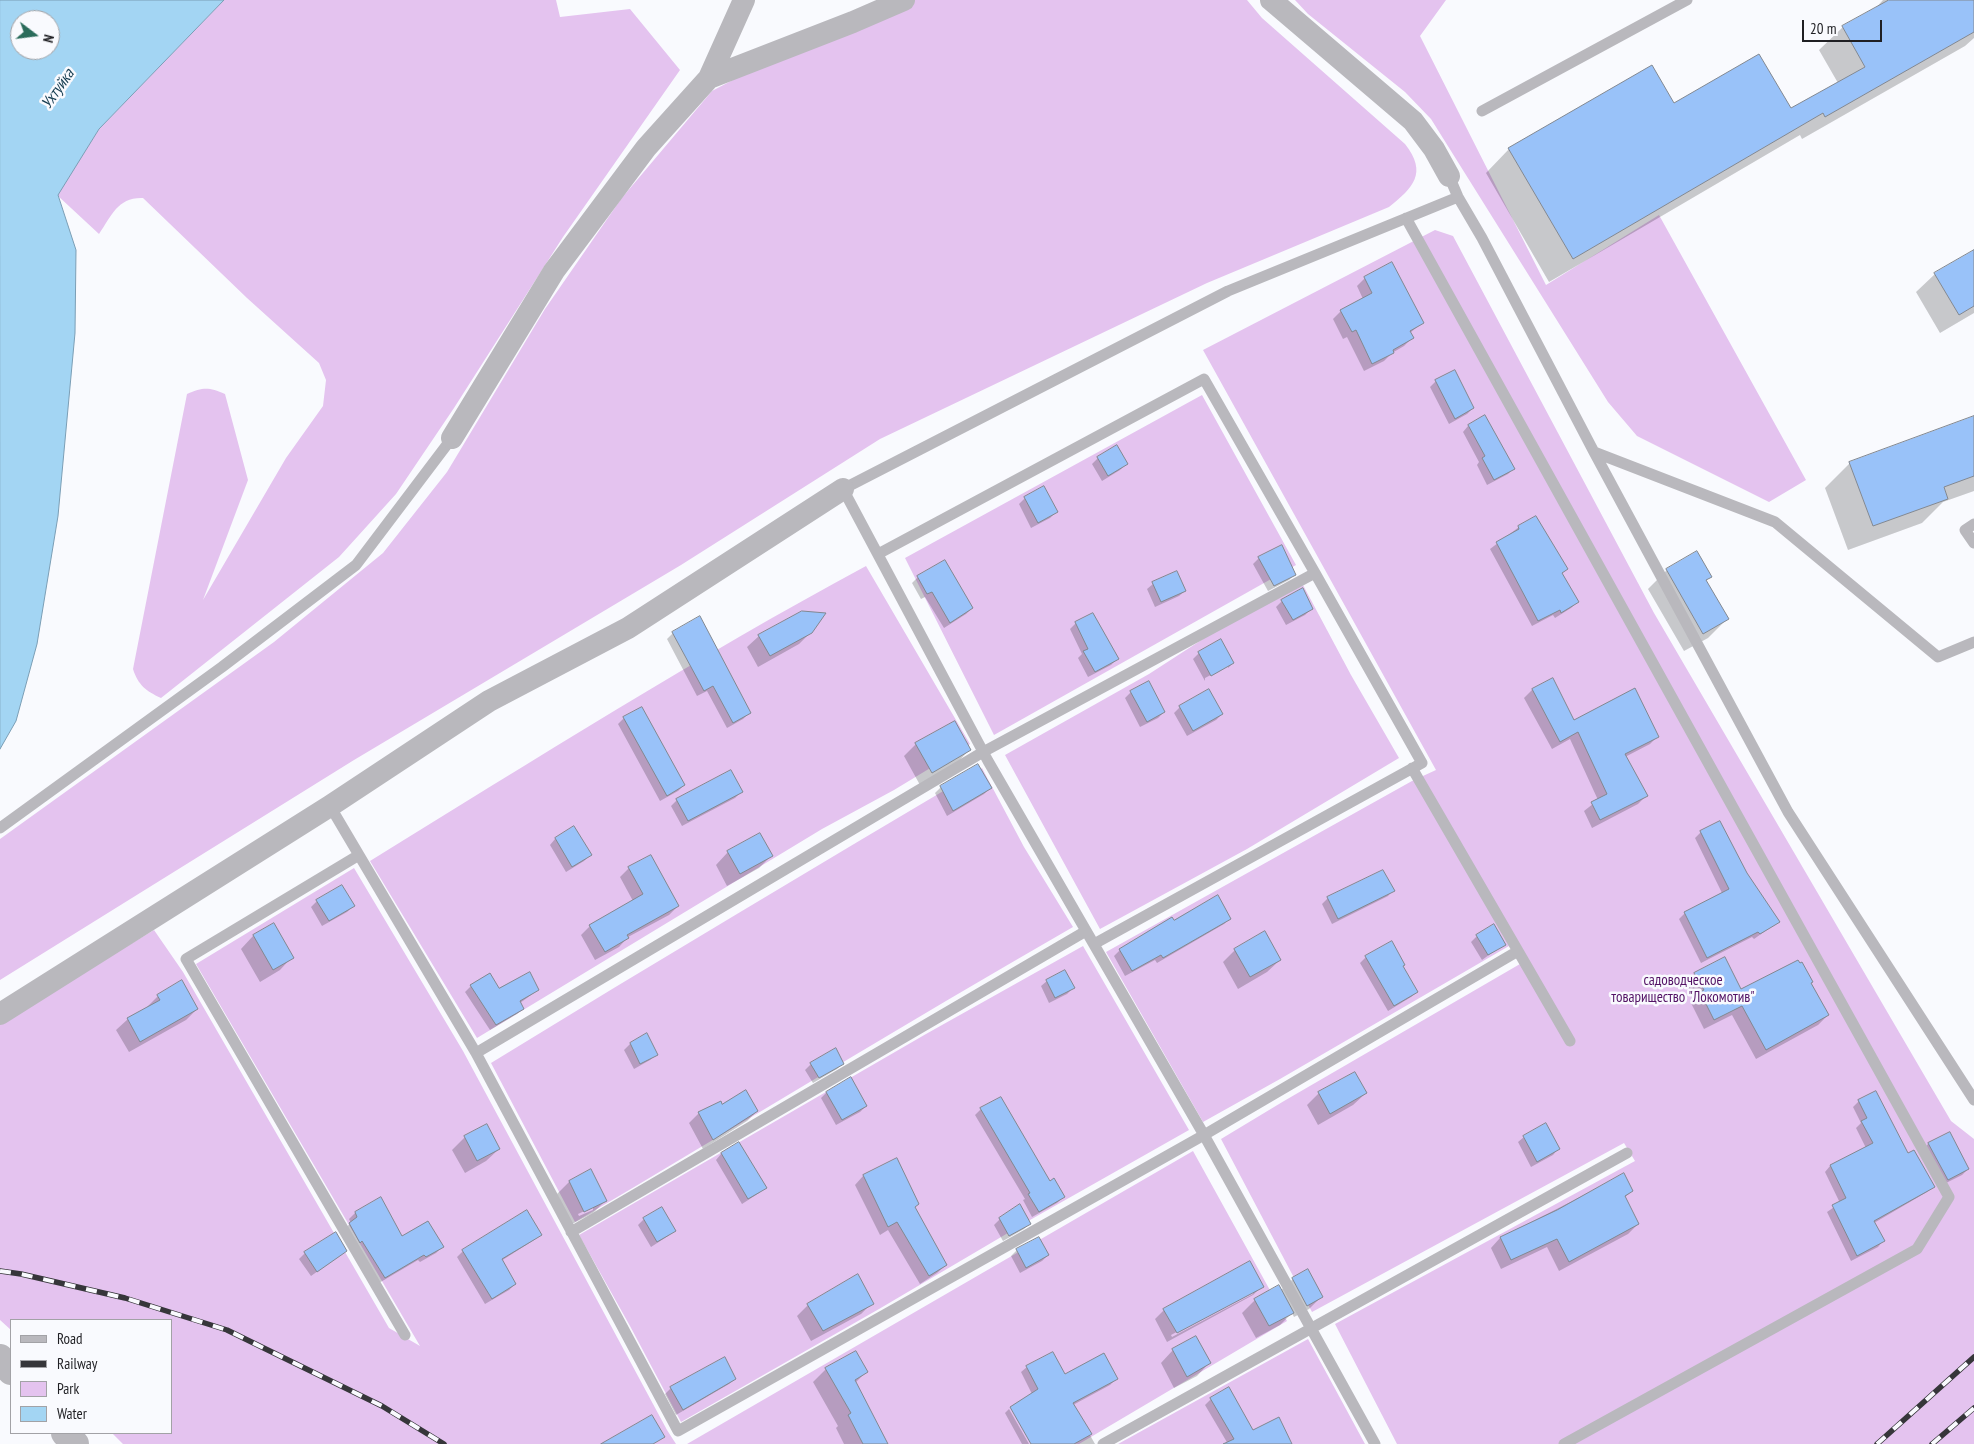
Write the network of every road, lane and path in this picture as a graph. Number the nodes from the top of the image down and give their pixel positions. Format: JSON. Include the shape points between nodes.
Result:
{"nodes":[{"id":1,"x":744,"y":0,"type":"edge"},
{"id":2,"x":904,"y":0,"type":"edge"},
{"id":3,"x":1271,"y":0,"type":"edge"},
{"id":4,"x":1687,"y":0,"type":"edge"},
{"id":5,"x":709,"y":78,"type":"junction"},
{"id":6,"x":1482,"y":111,"type":"dead end"},
{"id":7,"x":1449,"y":176,"type":"joint"},
{"id":8,"x":1458,"y":197,"type":"junction"},
{"id":9,"x":1406,"y":218,"type":"junction"},
{"id":10,"x":452,"y":438,"type":"joint"},
{"id":11,"x":1594,"y":452,"type":"junction"},
{"id":12,"x":843,"y":489,"type":"junction"},
{"id":13,"x":1974,"y":524,"type":"edge"},
{"id":14,"x":1974,"y":543,"type":"edge"},
{"id":15,"x":878,"y":554,"type":"junction"},
{"id":16,"x":1315,"y":573,"type":"junction"},
{"id":17,"x":1974,"y":642,"type":"edge"},
{"id":18,"x":983,"y":752,"type":"junction"},
{"id":19,"x":1412,"y":768,"type":"junction"},
{"id":20,"x":330,"y":806,"type":"junction"},
{"id":21,"x":0,"y":828,"type":"edge"},
{"id":22,"x":359,"y":855,"type":"junction"},
{"id":23,"x":1086,"y":931,"type":"junction"},
{"id":24,"x":1094,"y":944,"type":"junction"},
{"id":25,"x":1518,"y":951,"type":"junction"},
{"id":26,"x":0,"y":1014,"type":"edge"},
{"id":27,"x":1570,"y":1041,"type":"dead end"},
{"id":28,"x":476,"y":1053,"type":"junction"},
{"id":29,"x":1974,"y":1100,"type":"edge"},
{"id":30,"x":1204,"y":1135,"type":"junction"},
{"id":31,"x":1627,"y":1152,"type":"dead end"},
{"id":32,"x":571,"y":1232,"type":"junction"},
{"id":33,"x":1311,"y":1328,"type":"junction"},
{"id":34,"x":405,"y":1335,"type":"dead end"},
{"id":35,"x":0,"y":1358,"type":"edge"},
{"id":36,"x":10,"y":1370,"type":"edge"},
{"id":37,"x":66,"y":1434,"type":"edge"},
{"id":38,"x":75,"y":1444,"type":"edge"},
{"id":39,"x":1103,"y":1444,"type":"edge"},
{"id":40,"x":1375,"y":1444,"type":"edge"},
{"id":41,"x":1564,"y":1444,"type":"edge"}],
"edges":[{"from":1,"to":5,"type":"street"},
{"from":2,"to":5,"type":"street"},
{"from":3,"to":7,"type":"street","via":[[1413,121]]},
{"from":4,"to":6,"type":"lane"},
{"from":5,"to":10,"type":"street","via":[[646,148],[554,271]]},
{"from":7,"to":8,"type":"lane"},
{"from":8,"to":9,"type":"lane"},
{"from":8,"to":11,"type":"lane"},
{"from":9,"to":12,"type":"lane","via":[[1228,291]]},
{"from":9,"to":41,"type":"lane","via":[[1949,1197],[1917,1249]]},
{"from":10,"to":21,"type":"lane","via":[[356,565]]},
{"from":11,"to":17,"type":"lane","via":[[1775,522],[1938,657]]},
{"from":11,"to":29,"type":"lane","via":[[1788,812]]},
{"from":12,"to":15,"type":"lane"},
{"from":12,"to":20,"type":"street","via":[[628,628],[489,701]]},
{"from":13,"to":14,"type":"lane","via":[[1965,530]]},
{"from":15,"to":16,"type":"lane","via":[[1204,379]]},
{"from":15,"to":18,"type":"lane"},
{"from":16,"to":18,"type":"lane"},
{"from":16,"to":19,"type":"lane","via":[[1422,762]]},
{"from":18,"to":23,"type":"lane"},
{"from":18,"to":28,"type":"lane"},
{"from":19,"to":24,"type":"lane"},
{"from":19,"to":25,"type":"lane"},
{"from":20,"to":22,"type":"lane"},
{"from":20,"to":26,"type":"street"},
{"from":22,"to":28,"type":"lane"},
{"from":22,"to":34,"type":"lane","via":[[186,959]]},
{"from":23,"to":24,"type":"lane"},
{"from":23,"to":32,"type":"lane"},
{"from":24,"to":30,"type":"lane"},
{"from":25,"to":27,"type":"lane"},
{"from":25,"to":30,"type":"lane"},
{"from":28,"to":32,"type":"lane"},
{"from":30,"to":32,"type":"lane","via":[[678,1432]]},
{"from":30,"to":33,"type":"lane"},
{"from":31,"to":33,"type":"lane"},
{"from":33,"to":39,"type":"lane"},
{"from":33,"to":40,"type":"lane"},
{"from":35,"to":36,"type":"street"},
{"from":37,"to":38,"type":"street"}]}
